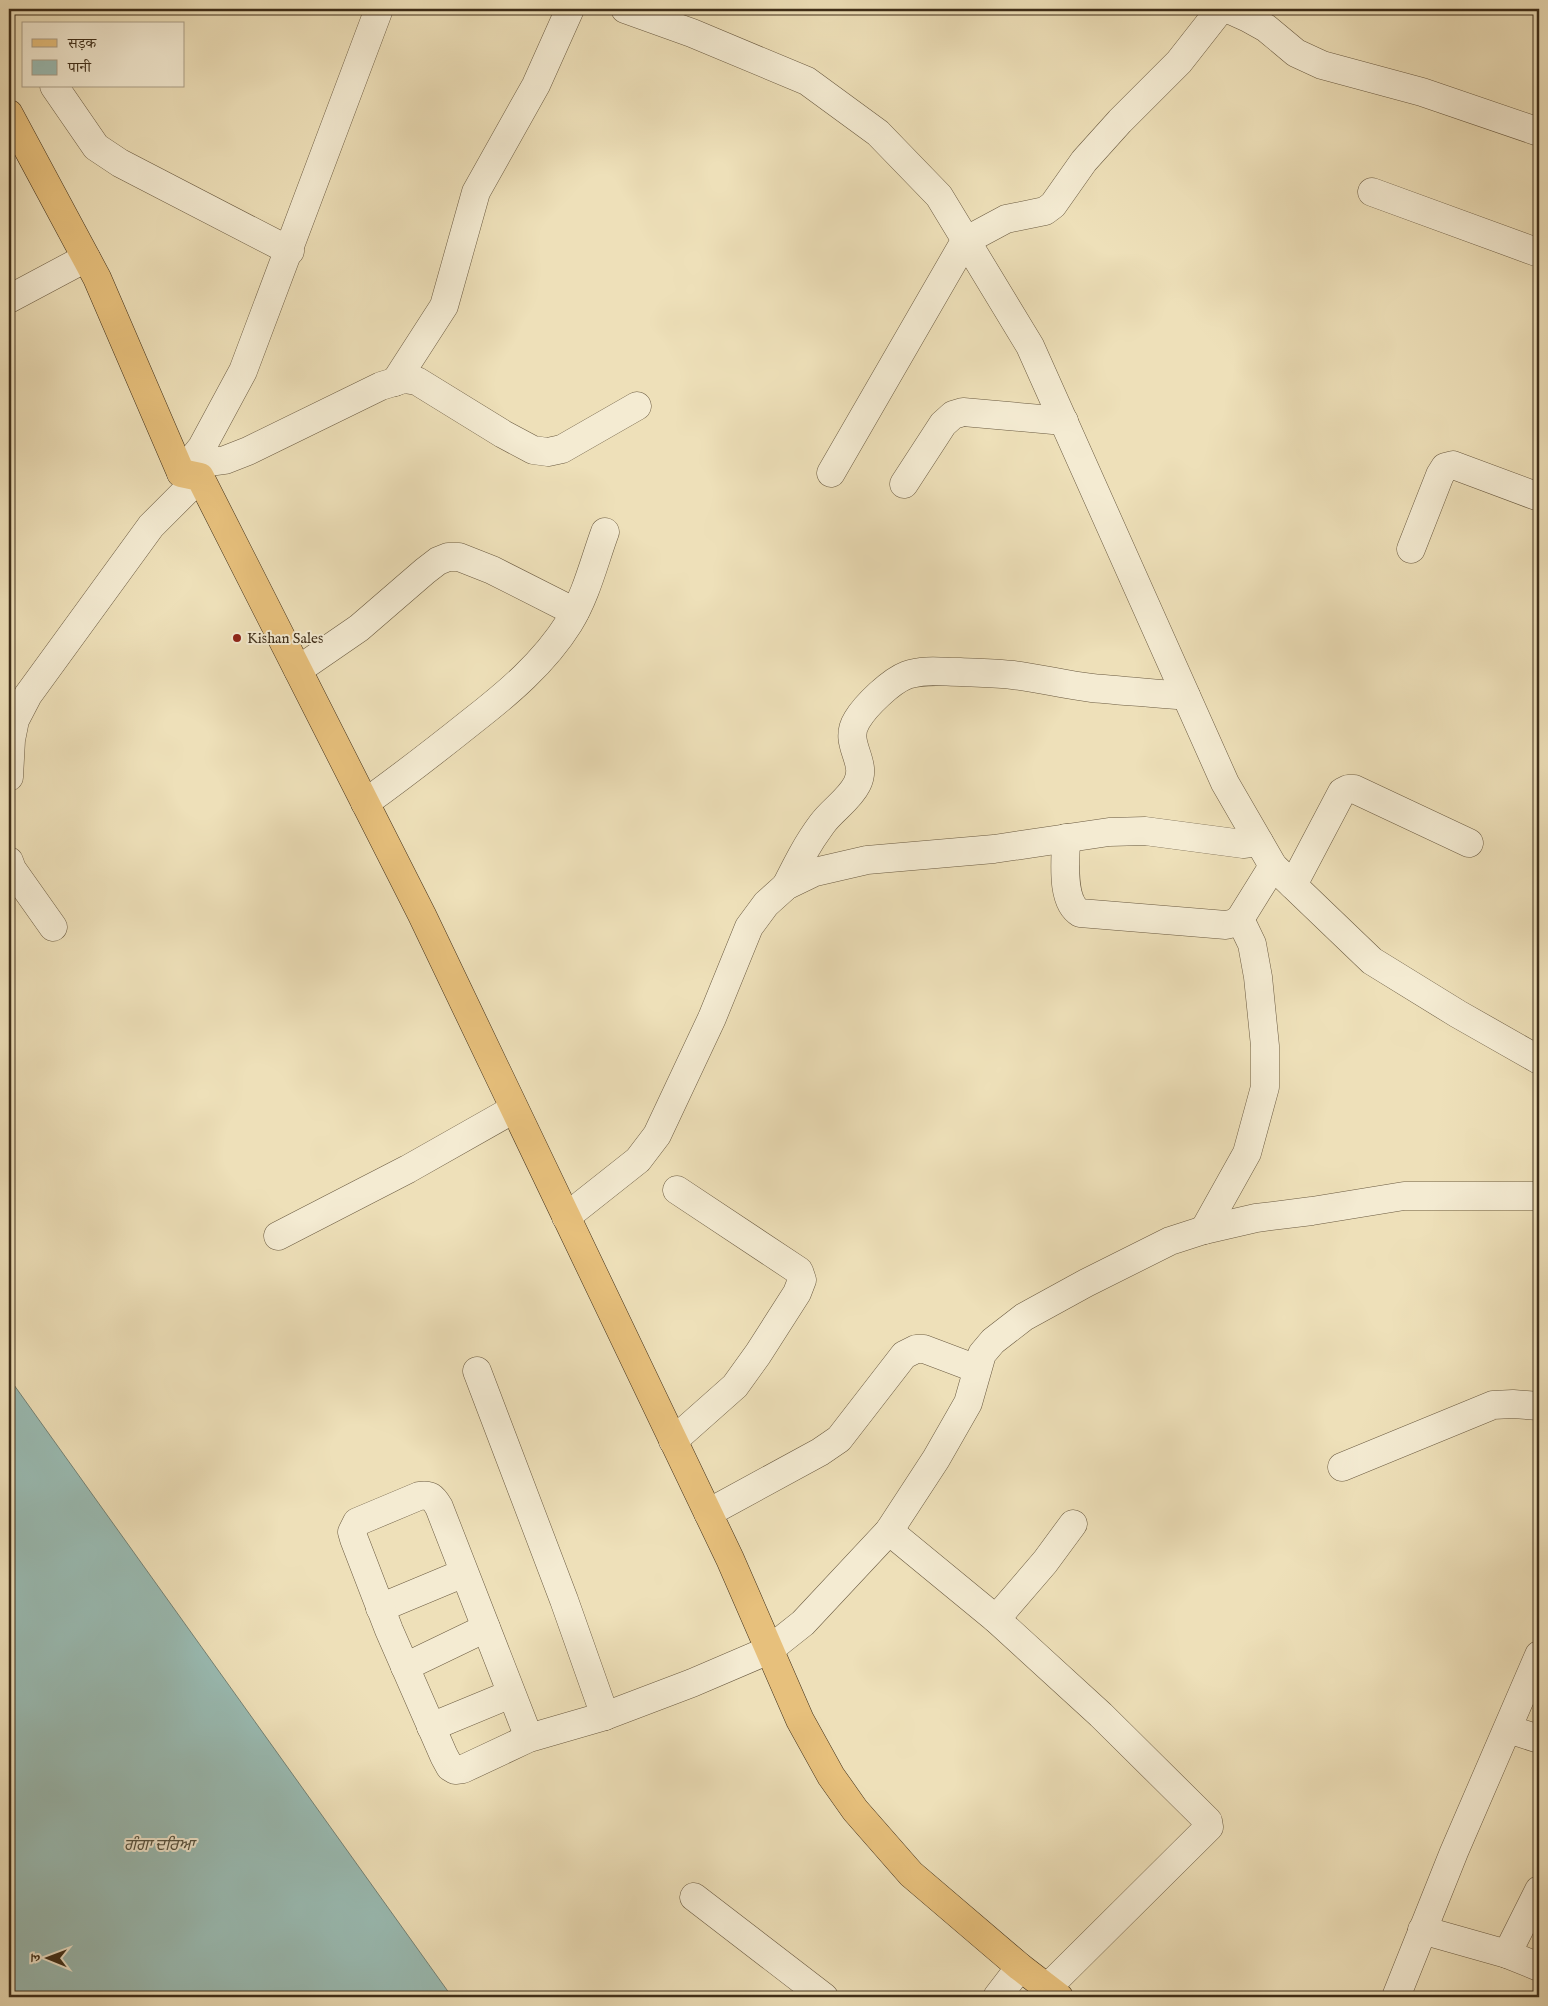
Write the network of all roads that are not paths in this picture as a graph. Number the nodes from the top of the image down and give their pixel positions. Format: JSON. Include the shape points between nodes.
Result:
{"nodes":[{"id":1,"x":379,"y":9,"type":"edge"},
{"id":2,"x":570,"y":9,"type":"edge"},
{"id":3,"x":625,"y":9,"type":"edge"},
{"id":4,"x":55,"y":88,"type":"edge"},
{"id":5,"x":9,"y":114,"type":"edge"},
{"id":6,"x":1539,"y":132,"type":"edge"},
{"id":7,"x":1372,"y":192,"type":"dead end"},
{"id":8,"x":965,"y":241,"type":"junction"},
{"id":9,"x":290,"y":251,"type":"junction"},
{"id":10,"x":1539,"y":253,"type":"edge"},
{"id":11,"x":86,"y":258,"type":"junction"},
{"id":12,"x":9,"y":299,"type":"edge"},
{"id":13,"x":395,"y":382,"type":"junction"},
{"id":14,"x":637,"y":406,"type":"dead end"},
{"id":15,"x":1064,"y":421,"type":"junction"},
{"id":16,"x":190,"y":472,"type":"junction"},
{"id":17,"x":831,"y":473,"type":"dead end"},
{"id":18,"x":904,"y":484,"type":"dead end"},
{"id":19,"x":1539,"y":497,"type":"edge"},
{"id":20,"x":605,"y":532,"type":"dead end"},
{"id":21,"x":1411,"y":549,"type":"dead end"},
{"id":22,"x":575,"y":612,"type":"junction"},
{"id":23,"x":298,"y":670,"type":"junction"},
{"id":24,"x":1186,"y":696,"type":"junction"},
{"id":25,"x":9,"y":777,"type":"edge"},
{"id":26,"x":365,"y":803,"type":"junction"},
{"id":27,"x":1066,"y":838,"type":"junction"},
{"id":28,"x":1259,"y":842,"type":"junction"},
{"id":29,"x":1469,"y":843,"type":"dead end"},
{"id":30,"x":9,"y":861,"type":"edge"},
{"id":31,"x":1273,"y":866,"type":"junction"},
{"id":32,"x":1293,"y":885,"type":"junction"},
{"id":33,"x":786,"y":886,"type":"junction"},
{"id":34,"x":1240,"y":919,"type":"junction"},
{"id":35,"x":53,"y":927,"type":"dead end"},
{"id":36,"x":1539,"y":1060,"type":"edge"},
{"id":37,"x":514,"y":1109,"type":"junction"},
{"id":38,"x":677,"y":1190,"type":"dead end"},
{"id":39,"x":1539,"y":1196,"type":"edge"},
{"id":40,"x":566,"y":1217,"type":"junction"},
{"id":41,"x":1204,"y":1230,"type":"junction"},
{"id":42,"x":278,"y":1236,"type":"dead end"},
{"id":43,"x":976,"y":1369,"type":"junction"},
{"id":44,"x":477,"y":1370,"type":"dead end"},
{"id":45,"x":1539,"y":1406,"type":"edge"},
{"id":46,"x":673,"y":1442,"type":"junction"},
{"id":47,"x":1342,"y":1467,"type":"dead end"},
{"id":48,"x":708,"y":1513,"type":"junction"},
{"id":49,"x":1073,"y":1524,"type":"dead end"},
{"id":50,"x":889,"y":1531,"type":"junction"},
{"id":51,"x":464,"y":1573,"type":"junction"},
{"id":52,"x":380,"y":1608,"type":"junction"},
{"id":53,"x":996,"y":1619,"type":"junction"},
{"id":54,"x":486,"y":1628,"type":"junction"},
{"id":55,"x":769,"y":1650,"type":"junction"},
{"id":56,"x":1539,"y":1655,"type":"edge"},
{"id":57,"x":405,"y":1667,"type":"junction"},
{"id":58,"x":511,"y":1694,"type":"junction"},
{"id":59,"x":605,"y":1716,"type":"junction"},
{"id":60,"x":431,"y":1727,"type":"junction"},
{"id":61,"x":1508,"y":1730,"type":"junction"},
{"id":62,"x":528,"y":1738,"type":"junction"},
{"id":63,"x":1539,"y":1739,"type":"edge"},
{"id":64,"x":1539,"y":1890,"type":"edge"},
{"id":65,"x":694,"y":1896,"type":"dead end"},
{"id":66,"x":1422,"y":1930,"type":"junction"},
{"id":67,"x":1507,"y":1954,"type":"junction"},
{"id":68,"x":1020,"y":1967,"type":"junction"},
{"id":69,"x":1539,"y":1967,"type":"edge"},
{"id":70,"x":1053,"y":1992,"type":"edge"},
{"id":71,"x":824,"y":1997,"type":"edge"},
{"id":72,"x":997,"y":1997,"type":"edge"},
{"id":73,"x":1396,"y":1997,"type":"edge"}],
"edges":[{"from":1,"to":9,"type":"street"},
{"from":2,"to":13,"type":"street","via":[[536,85],[476,192],[444,306]]},
{"from":3,"to":8,"type":"street","via":[[692,33],[807,82],[878,133],[939,196]]},
{"from":4,"to":9,"type":"street","via":[[96,147]]},
{"from":5,"to":11,"type":"main road"},
{"from":6,"to":8,"type":"street","via":[[1422,92],[1322,65],[1296,53],[1266,28],[1248,18],[1234,11],[1222,10],[1216,12],[1179,62],[1084,161],[1053,205],[1045,211],[1006,219]]},
{"from":7,"to":10,"type":"street"},
{"from":8,"to":15,"type":"street","via":[[1030,346]]},
{"from":8,"to":17,"type":"street"},
{"from":9,"to":16,"type":"street","via":[[243,370]]},
{"from":11,"to":12,"type":"street"},
{"from":11,"to":16,"type":"main road"},
{"from":13,"to":14,"type":"street","via":[[404,379],[417,381],[503,434],[533,450],[548,452],[562,449]]},
{"from":13,"to":16,"type":"street","via":[[248,451]]},
{"from":15,"to":18,"type":"street","via":[[963,412],[953,415],[943,424]]},
{"from":15,"to":24,"type":"street"},
{"from":16,"to":23,"type":"main road"},
{"from":16,"to":25,"type":"street","via":[[28,694],[15,720]]},
{"from":19,"to":21,"type":"street","via":[[1453,465],[1445,468]]},
{"from":20,"to":22,"type":"street"},
{"from":22,"to":23,"type":"street","via":[[492,570],[460,557],[448,557],[425,571],[359,628]]},
{"from":22,"to":26,"type":"street","via":[[544,656],[513,688]]},
{"from":23,"to":26,"type":"main road"},
{"from":24,"to":28,"type":"street","via":[[1224,783]]},
{"from":24,"to":33,"type":"street","via":[[1091,688],[1014,675],[942,672],[907,675],[892,684],[857,719],[852,738],[861,776],[804,849]]},
{"from":26,"to":37,"type":"main road"},
{"from":27,"to":28,"type":"street","via":[[1145,831],[1220,842]]},
{"from":27,"to":33,"type":"street","via":[[994,849],[867,860],[815,872]]},
{"from":27,"to":34,"type":"street","via":[[1067,889],[1074,909],[1080,913],[1211,925],[1226,925]]},
{"from":28,"to":31,"type":"street"},
{"from":29,"to":32,"type":"street","via":[[1348,789],[1342,792]]},
{"from":30,"to":35,"type":"street"},
{"from":31,"to":32,"type":"street"},
{"from":31,"to":34,"type":"street"},
{"from":32,"to":36,"type":"street","via":[[1372,961]]},
{"from":33,"to":40,"type":"street","via":[[766,904],[750,928],[657,1135],[638,1160]]},
{"from":34,"to":41,"type":"street","via":[[1252,944],[1258,978],[1266,1046],[1265,1087],[1247,1154]]},
{"from":37,"to":40,"type":"main road"},
{"from":37,"to":42,"type":"street","via":[[408,1169]]},
{"from":38,"to":46,"type":"street","via":[[799,1271],[802,1280],[778,1324],[735,1386]]},
{"from":39,"to":41,"type":"street","via":[[1404,1196],[1273,1215]]},
{"from":40,"to":46,"type":"main road"},
{"from":41,"to":43,"type":"street","via":[[1170,1241],[1124,1263],[1024,1317],[993,1341],[982,1354]]},
{"from":43,"to":48,"type":"street","via":[[924,1350],[908,1352],[839,1439]]},
{"from":43,"to":50,"type":"street","via":[[968,1403]]},
{"from":44,"to":59,"type":"street"},
{"from":45,"to":47,"type":"street","via":[[1493,1405]]},
{"from":46,"to":48,"type":"main road"},
{"from":48,"to":55,"type":"main road"},
{"from":49,"to":53,"type":"street"},
{"from":50,"to":53,"type":"street"},
{"from":50,"to":55,"type":"street","via":[[803,1623]]},
{"from":51,"to":52,"type":"street"},
{"from":51,"to":52,"type":"street","via":[[439,1507],[427,1494],[356,1522],[354,1540]]},
{"from":51,"to":54,"type":"street"},
{"from":52,"to":57,"type":"street"},
{"from":53,"to":70,"type":"street","via":[[1102,1715],[1209,1825]]},
{"from":54,"to":57,"type":"street"},
{"from":54,"to":58,"type":"street"},
{"from":55,"to":59,"type":"street"},
{"from":55,"to":68,"type":"main road","via":[[800,1720],[831,1776],[855,1810],[911,1874]]},
{"from":56,"to":61,"type":"street"},
{"from":57,"to":60,"type":"street"},
{"from":58,"to":60,"type":"street"},
{"from":58,"to":62,"type":"street"},
{"from":59,"to":62,"type":"street"},
{"from":60,"to":62,"type":"street","via":[[444,1756],[455,1770]]},
{"from":61,"to":63,"type":"street"},
{"from":61,"to":66,"type":"street"},
{"from":64,"to":67,"type":"street"},
{"from":65,"to":71,"type":"street"},
{"from":66,"to":67,"type":"street"},
{"from":66,"to":73,"type":"street"},
{"from":67,"to":69,"type":"street"},
{"from":68,"to":70,"type":"main road"},
{"from":68,"to":72,"type":"street"}]}
